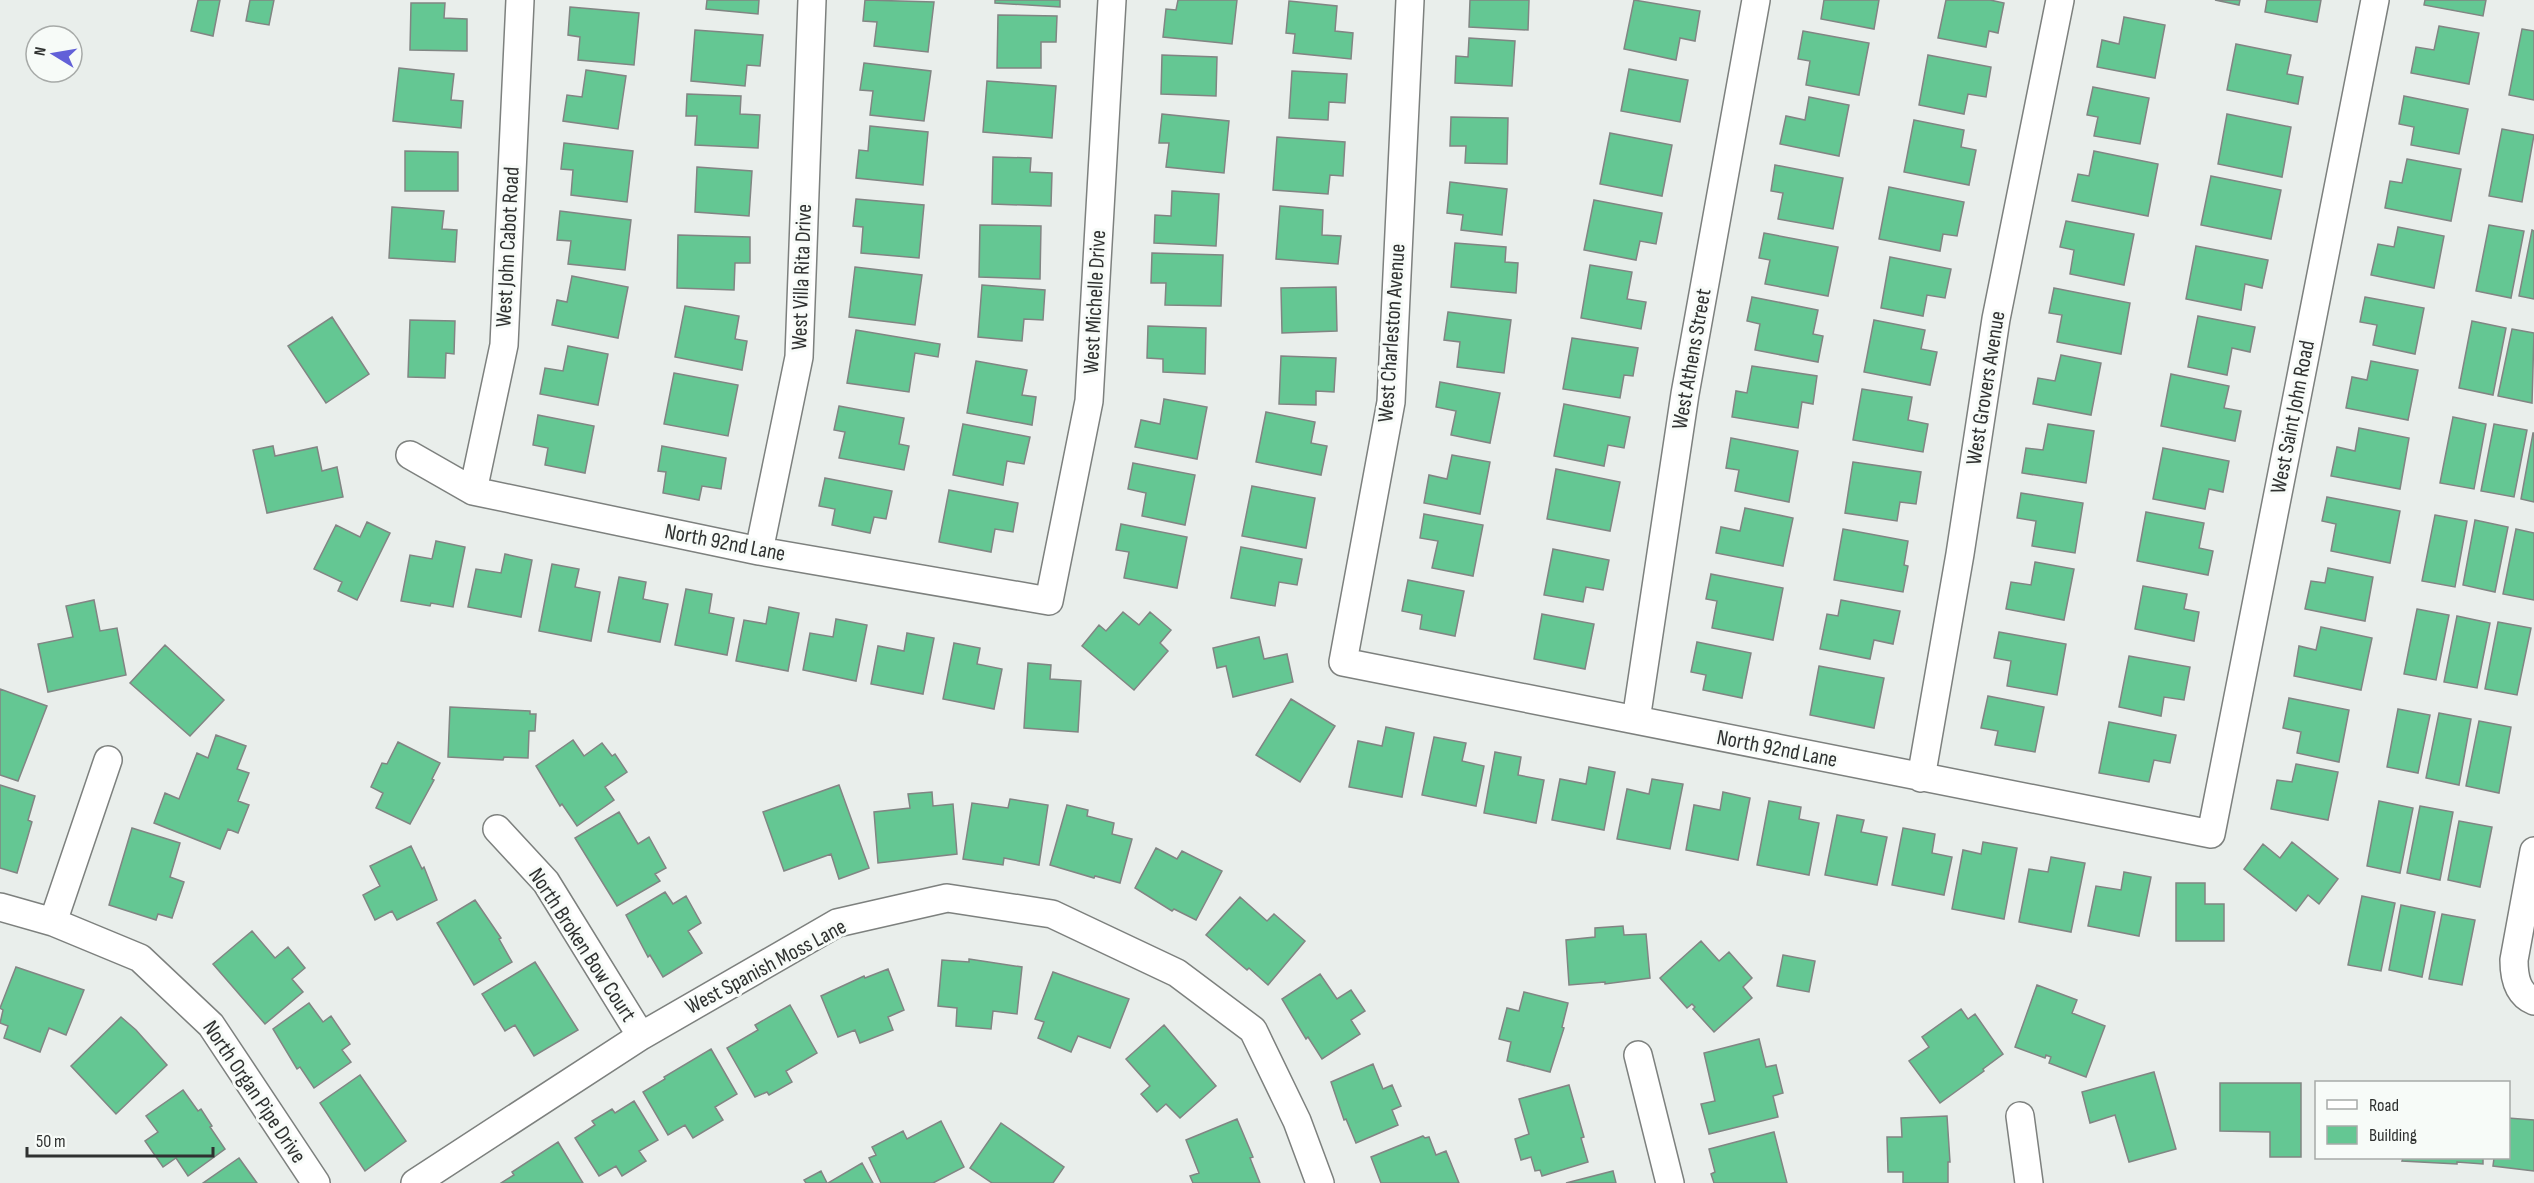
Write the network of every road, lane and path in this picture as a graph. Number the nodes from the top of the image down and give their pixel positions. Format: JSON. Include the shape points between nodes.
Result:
{"nodes":[{"id":1,"x":520,"y":0,"type":"edge"},
{"id":2,"x":812,"y":0,"type":"edge"},
{"id":3,"x":1112,"y":0,"type":"edge"},
{"id":4,"x":1410,"y":0,"type":"edge"},
{"id":5,"x":1756,"y":0,"type":"edge"},
{"id":6,"x":2060,"y":0,"type":"edge"},
{"id":7,"x":2375,"y":0,"type":"edge"},
{"id":8,"x":410,"y":455,"type":"dead end"},
{"id":9,"x":473,"y":491,"type":"junction"},
{"id":10,"x":759,"y":551,"type":"junction"},
{"id":11,"x":1049,"y":601,"type":"joint"},
{"id":12,"x":1343,"y":662,"type":"joint"},
{"id":13,"x":1636,"y":720,"type":"junction"},
{"id":14,"x":108,"y":760,"type":"dead end"},
{"id":15,"x":1922,"y":778,"type":"junction"},
{"id":16,"x":497,"y":829,"type":"dead end"},
{"id":17,"x":2211,"y":834,"type":"joint"},
{"id":18,"x":2534,"y":851,"type":"edge"},
{"id":19,"x":0,"y":907,"type":"edge"},
{"id":20,"x":53,"y":922,"type":"junction"},
{"id":21,"x":2527,"y":995,"type":"edge"},
{"id":22,"x":641,"y":1036,"type":"junction"},
{"id":23,"x":1638,"y":1055,"type":"dead end"},
{"id":24,"x":2020,"y":1116,"type":"dead end"},
{"id":25,"x":316,"y":1183,"type":"edge"},
{"id":26,"x":415,"y":1183,"type":"edge"},
{"id":27,"x":1320,"y":1183,"type":"edge"},
{"id":28,"x":1670,"y":1183,"type":"edge"},
{"id":29,"x":2029,"y":1183,"type":"edge"}],
"edges":[{"from":1,"to":9,"type":"street","name":"West John Cabot Road","via":[[504,345]]},
{"from":2,"to":10,"type":"street","name":"West Villa Rita Drive","via":[[799,357]]},
{"from":3,"to":11,"type":"street","name":"West Michelle Drive","via":[[1089,401]]},
{"from":4,"to":12,"type":"street","name":"West Charleston Avenue","via":[[1391,402]]},
{"from":5,"to":13,"type":"street","name":"West Athens Street","via":[[1685,394]]},
{"from":6,"to":15,"type":"street","name":"West Grovers Avenue","via":[[1996,319]]},
{"from":7,"to":17,"type":"street","name":"West Saint John Road"},
{"from":8,"to":9,"type":"street","name":"North 92nd Lane"},
{"from":9,"to":10,"type":"street","name":"North 92nd Lane"},
{"from":10,"to":11,"type":"street","name":"North 92nd Lane"},
{"from":12,"to":13,"type":"street","name":"North 92nd Lane"},
{"from":13,"to":15,"type":"street","name":"North 92nd Lane"},
{"from":14,"to":20,"type":"street"},
{"from":15,"to":17,"type":"street","name":"North 92nd Lane"},
{"from":16,"to":22,"type":"street","name":"North Broken Bow Court","via":[[546,882]]},
{"from":18,"to":21,"type":"street","via":[[2514,960],[2514,976]]},
{"from":19,"to":20,"type":"street","name":"North Organ Pipe Drive"},
{"from":20,"to":25,"type":"street","name":"North Organ Pipe Drive","via":[[140,958],[211,1025]]},
{"from":22,"to":26,"type":"street","name":"West Spanish Moss Lane"},
{"from":22,"to":27,"type":"street","name":"West Spanish Moss Lane","via":[[837,923],[947,898],[1052,914],[1177,973],[1253,1030],[1297,1121]]},
{"from":23,"to":28,"type":"street"},
{"from":24,"to":29,"type":"street"}]}
